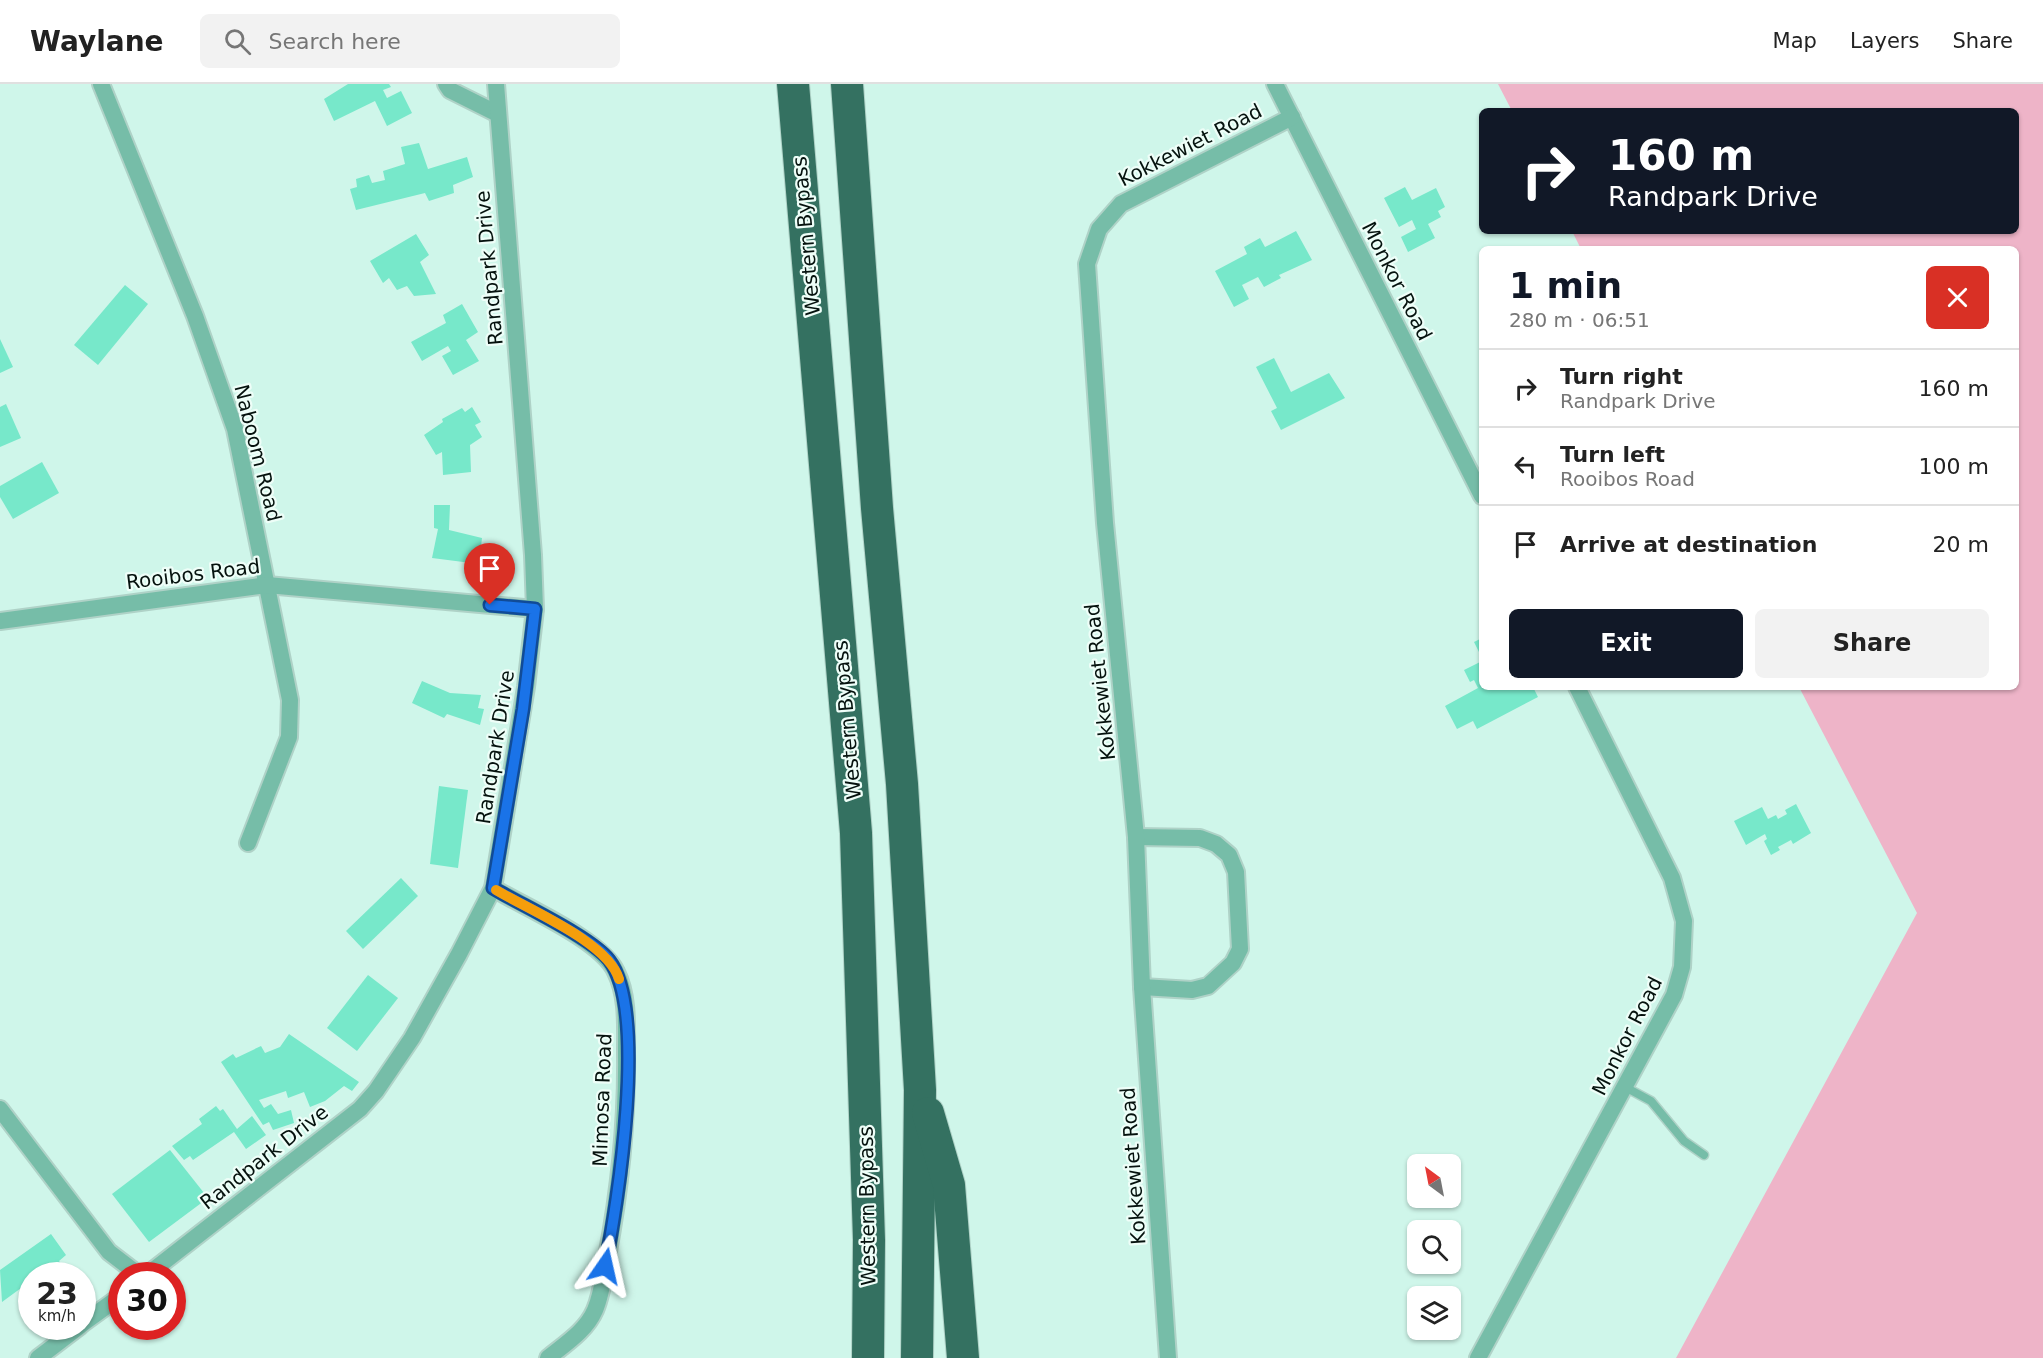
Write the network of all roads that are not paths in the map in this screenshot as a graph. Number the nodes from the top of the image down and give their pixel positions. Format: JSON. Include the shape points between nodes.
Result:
{"nodes":[{"id":1,"x":101,"y":84,"type":"edge"},
{"id":2,"x":446,"y":84,"type":"edge"},
{"id":3,"x":496,"y":84,"type":"edge"},
{"id":4,"x":793,"y":84,"type":"edge"},
{"id":5,"x":847,"y":84,"type":"edge"},
{"id":6,"x":1275,"y":84,"type":"edge"},
{"id":7,"x":498,"y":114,"type":"junction"},
{"id":8,"x":1292,"y":117,"type":"junction"},
{"id":9,"x":1479,"y":490,"type":"edge"},
{"id":10,"x":267,"y":585,"type":"junction"},
{"id":11,"x":535,"y":609,"type":"junction"},
{"id":12,"x":0,"y":621,"type":"edge"},
{"id":13,"x":1578,"y":690,"type":"edge"},
{"id":14,"x":1136,"y":837,"type":"junction"},
{"id":15,"x":248,"y":843,"type":"dead end"},
{"id":16,"x":493,"y":888,"type":"junction"},
{"id":17,"x":1142,"y":987,"type":"junction"},
{"id":18,"x":1625,"y":1087,"type":"junction"},
{"id":19,"x":920,"y":1090,"type":"junction"},
{"id":20,"x":0,"y":1109,"type":"edge"},
{"id":21,"x":1704,"y":1155,"type":"dead end"},
{"id":22,"x":123,"y":1262,"type":"edge"},
{"id":23,"x":164,"y":1262,"type":"edge"},
{"id":24,"x":108,"y":1305,"type":"edge"},
{"id":25,"x":96,"y":1314,"type":"edge"},
{"id":26,"x":61,"y":1340,"type":"edge"},
{"id":27,"x":38,"y":1358,"type":"edge"},
{"id":28,"x":548,"y":1358,"type":"edge"},
{"id":29,"x":868,"y":1358,"type":"edge"},
{"id":30,"x":917,"y":1358,"type":"edge"},
{"id":31,"x":963,"y":1358,"type":"edge"},
{"id":32,"x":1168,"y":1358,"type":"edge"},
{"id":33,"x":1478,"y":1358,"type":"edge"}],
"edges":[{"from":1,"to":10,"type":"street","name":"Naboom Road","via":[[235,429]]},
{"from":2,"to":7,"type":"street","via":[[450,90]]},
{"from":3,"to":7,"type":"street","name":"Randpark Drive"},
{"from":4,"to":29,"type":"highway","name":"Western Bypass","via":[[856,833],[869,1240]]},
{"from":5,"to":19,"type":"highway","via":[[877,508],[902,784]]},
{"from":6,"to":8,"type":"street","name":"Monkor Road"},
{"from":7,"to":11,"type":"street","name":"Randpark Drive"},
{"from":8,"to":9,"type":"street","name":"Monkor Road"},
{"from":8,"to":14,"type":"street","name":"Kokkewiet Road","via":[[1120,204],[1099,229],[1087,264],[1105,523]]},
{"from":10,"to":11,"type":"street","name":"Rooibos Road"},
{"from":10,"to":12,"type":"street","name":"Rooibos Road"},
{"from":10,"to":15,"type":"street","name":"Naboom Road","via":[[291,718],[283,758]]},
{"from":11,"to":16,"type":"street","name":"Randpark Drive","via":[[523,709]]},
{"from":13,"to":18,"type":"street","name":"Monkor Road","via":[[1672,878],[1684,921],[1682,967],[1674,995]]},
{"from":14,"to":17,"type":"street","name":"Kokkewiet Road"},
{"from":14,"to":17,"type":"street","via":[[1200,838],[1229,855],[1236,872],[1240,949],[1233,963],[1208,986],[1192,990]]},
{"from":16,"to":23,"type":"street","name":"Randpark Drive","via":[[412,1038],[376,1091],[337,1128]]},
{"from":16,"to":28,"type":"street","name":"Mimosa Road","via":[[585,940],[608,958],[616,972],[626,1016],[624,1150],[618,1202],[596,1309],[587,1325]]},
{"from":17,"to":32,"type":"street","name":"Kokkewiet Road"},
{"from":18,"to":21,"type":"lane","via":[[1652,1101],[1684,1141]]},
{"from":18,"to":33,"type":"street","name":"Monkor Road"},
{"from":19,"to":30,"type":"highway"},
{"from":19,"to":31,"type":"highway","via":[[949,1185]]},
{"from":20,"to":22,"type":"street","via":[[110,1252]]},
{"from":24,"to":25,"type":"street"},
{"from":26,"to":27,"type":"street"}]}
